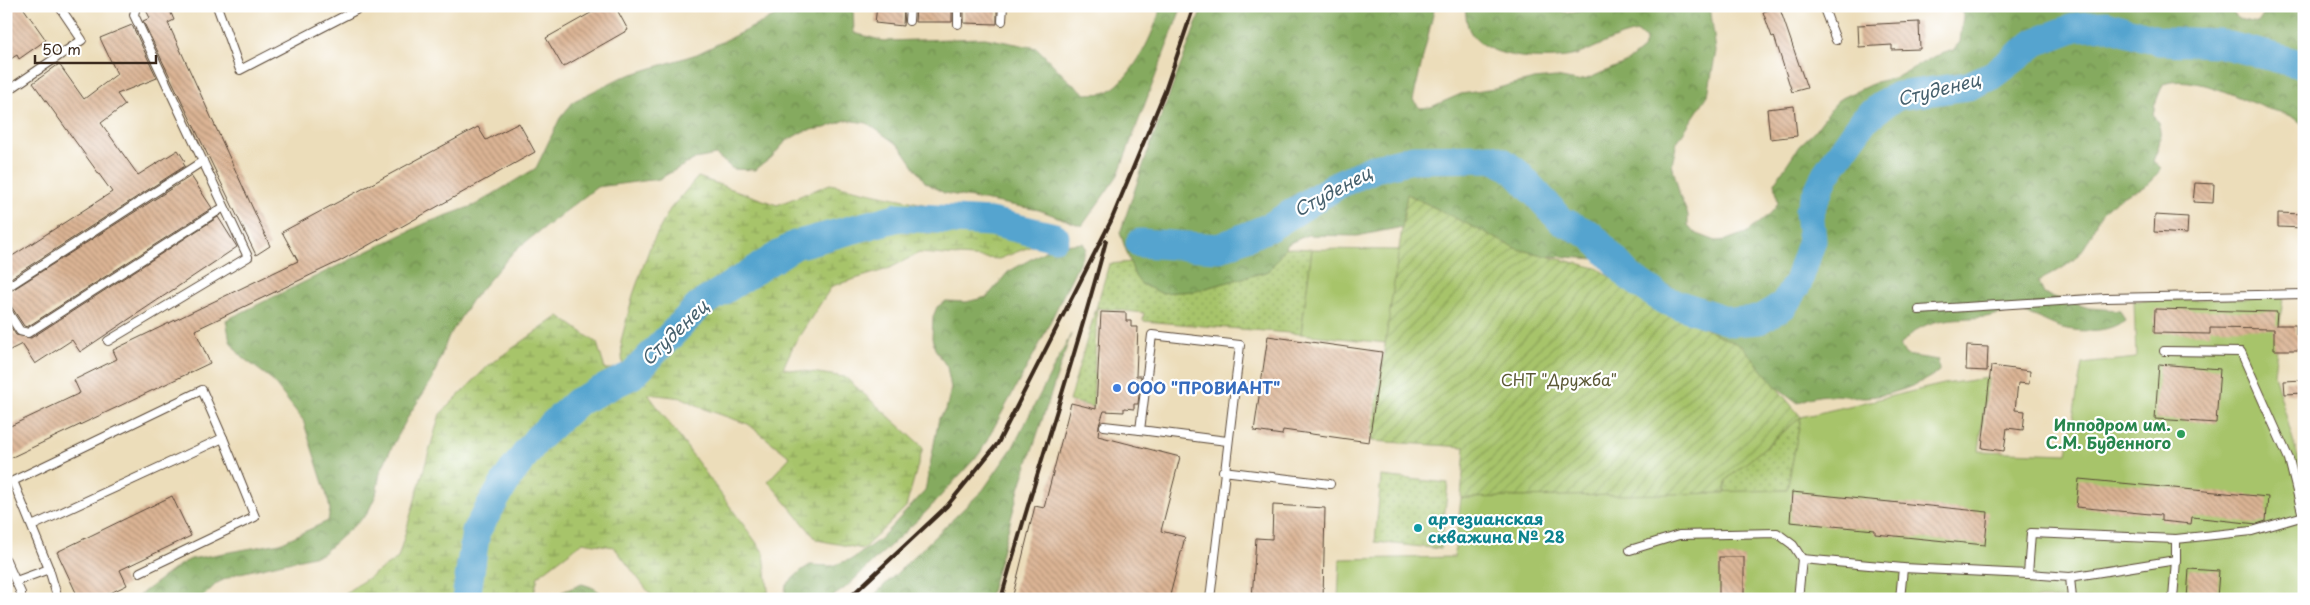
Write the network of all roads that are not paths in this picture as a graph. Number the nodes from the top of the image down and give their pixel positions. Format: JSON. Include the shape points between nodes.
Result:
{"nodes":[{"id":1,"x":59,"y":6,"type":"edge"},
{"id":2,"x":136,"y":6,"type":"edge"},
{"id":3,"x":217,"y":6,"type":"edge"},
{"id":4,"x":354,"y":6,"type":"edge"},
{"id":5,"x":910,"y":6,"type":"edge"},
{"id":6,"x":958,"y":6,"type":"edge"},
{"id":7,"x":1003,"y":6,"type":"edge"},
{"id":8,"x":1823,"y":6,"type":"edge"},
{"id":9,"x":1002,"y":21,"type":"dead end"},
{"id":10,"x":909,"y":22,"type":"dead end"},
{"id":11,"x":958,"y":24,"type":"dead end"},
{"id":12,"x":1836,"y":40,"type":"dead end"},
{"id":13,"x":6,"y":92,"type":"edge"},
{"id":14,"x":202,"y":161,"type":"junction"},
{"id":15,"x":224,"y":208,"type":"junction"},
{"id":16,"x":6,"y":288,"type":"edge"},
{"id":17,"x":2304,"y":294,"type":"edge"},
{"id":18,"x":6,"y":310,"type":"edge"},
{"id":19,"x":1919,"y":310,"type":"dead end"},
{"id":20,"x":108,"y":341,"type":"dead end"},
{"id":21,"x":2164,"y":351,"type":"dead end"},
{"id":22,"x":6,"y":380,"type":"edge"},
{"id":23,"x":6,"y":391,"type":"edge"},
{"id":24,"x":1104,"y":426,"type":"dead end"},
{"id":25,"x":1140,"y":430,"type":"junction"},
{"id":26,"x":223,"y":438,"type":"junction"},
{"id":27,"x":1227,"y":441,"type":"junction"},
{"id":28,"x":1224,"y":470,"type":"junction"},
{"id":29,"x":1330,"y":484,"type":"dead end"},
{"id":30,"x":2303,"y":516,"type":"edge"},
{"id":31,"x":32,"y":526,"type":"junction"},
{"id":32,"x":2176,"y":539,"type":"junction"},
{"id":33,"x":1630,"y":550,"type":"dead end"},
{"id":34,"x":1802,"y":559,"type":"junction"},
{"id":35,"x":6,"y":560,"type":"edge"},
{"id":36,"x":2176,"y":560,"type":"junction"},
{"id":37,"x":1903,"y":568,"type":"junction"},
{"id":38,"x":49,"y":569,"type":"junction"},
{"id":39,"x":140,"y":572,"type":"dead end"},
{"id":40,"x":2028,"y":574,"type":"junction"},
{"id":41,"x":2070,"y":577,"type":"junction"},
{"id":42,"x":16,"y":581,"type":"junction"},
{"id":43,"x":21,"y":599,"type":"edge"},
{"id":44,"x":58,"y":599,"type":"edge"},
{"id":45,"x":1210,"y":599,"type":"edge"},
{"id":46,"x":1798,"y":599,"type":"edge"},
{"id":47,"x":1900,"y":599,"type":"edge"},
{"id":48,"x":2072,"y":599,"type":"edge"},
{"id":49,"x":2173,"y":599,"type":"edge"}],
"edges":[{"from":1,"to":13,"type":"lane","via":[[82,40]]},
{"from":2,"to":14,"type":"lane","via":[[134,15]]},
{"from":3,"to":4,"type":"lane","via":[[240,70],[356,10]]},
{"from":5,"to":10,"type":"lane"},
{"from":6,"to":11,"type":"lane"},
{"from":7,"to":9,"type":"lane"},
{"from":8,"to":12,"type":"lane"},
{"from":14,"to":15,"type":"lane"},
{"from":14,"to":16,"type":"lane"},
{"from":15,"to":18,"type":"lane","via":[[28,333],[20,331]]},
{"from":15,"to":20,"type":"lane","via":[[248,257]]},
{"from":17,"to":19,"type":"lane","via":[[2106,298]]},
{"from":21,"to":30,"type":"lane","via":[[2241,352],[2289,459]]},
{"from":22,"to":23,"type":"lane"},
{"from":24,"to":25,"type":"lane"},
{"from":25,"to":27,"type":"lane"},
{"from":25,"to":27,"type":"lane","via":[[1152,334],[1240,345]]},
{"from":26,"to":31,"type":"lane"},
{"from":26,"to":31,"type":"lane","via":[[202,390],[13,481]]},
{"from":26,"to":39,"type":"lane","via":[[255,517]]},
{"from":27,"to":28,"type":"lane"},
{"from":28,"to":29,"type":"lane"},
{"from":28,"to":45,"type":"lane"},
{"from":30,"to":32,"type":"lane","via":[[2252,532]]},
{"from":31,"to":38,"type":"lane"},
{"from":32,"to":36,"type":"lane"},
{"from":32,"to":40,"type":"lane","via":[[2031,534]]},
{"from":33,"to":34,"type":"lane","via":[[1679,535],[1777,533],[1793,545]]},
{"from":34,"to":37,"type":"lane"},
{"from":34,"to":46,"type":"lane"},
{"from":35,"to":42,"type":"lane"},
{"from":36,"to":41,"type":"lane"},
{"from":36,"to":49,"type":"lane"},
{"from":37,"to":40,"type":"lane"},
{"from":37,"to":47,"type":"lane"},
{"from":38,"to":42,"type":"lane"},
{"from":38,"to":44,"type":"lane"},
{"from":40,"to":41,"type":"lane"},
{"from":41,"to":48,"type":"lane"},
{"from":42,"to":43,"type":"lane"}]}
